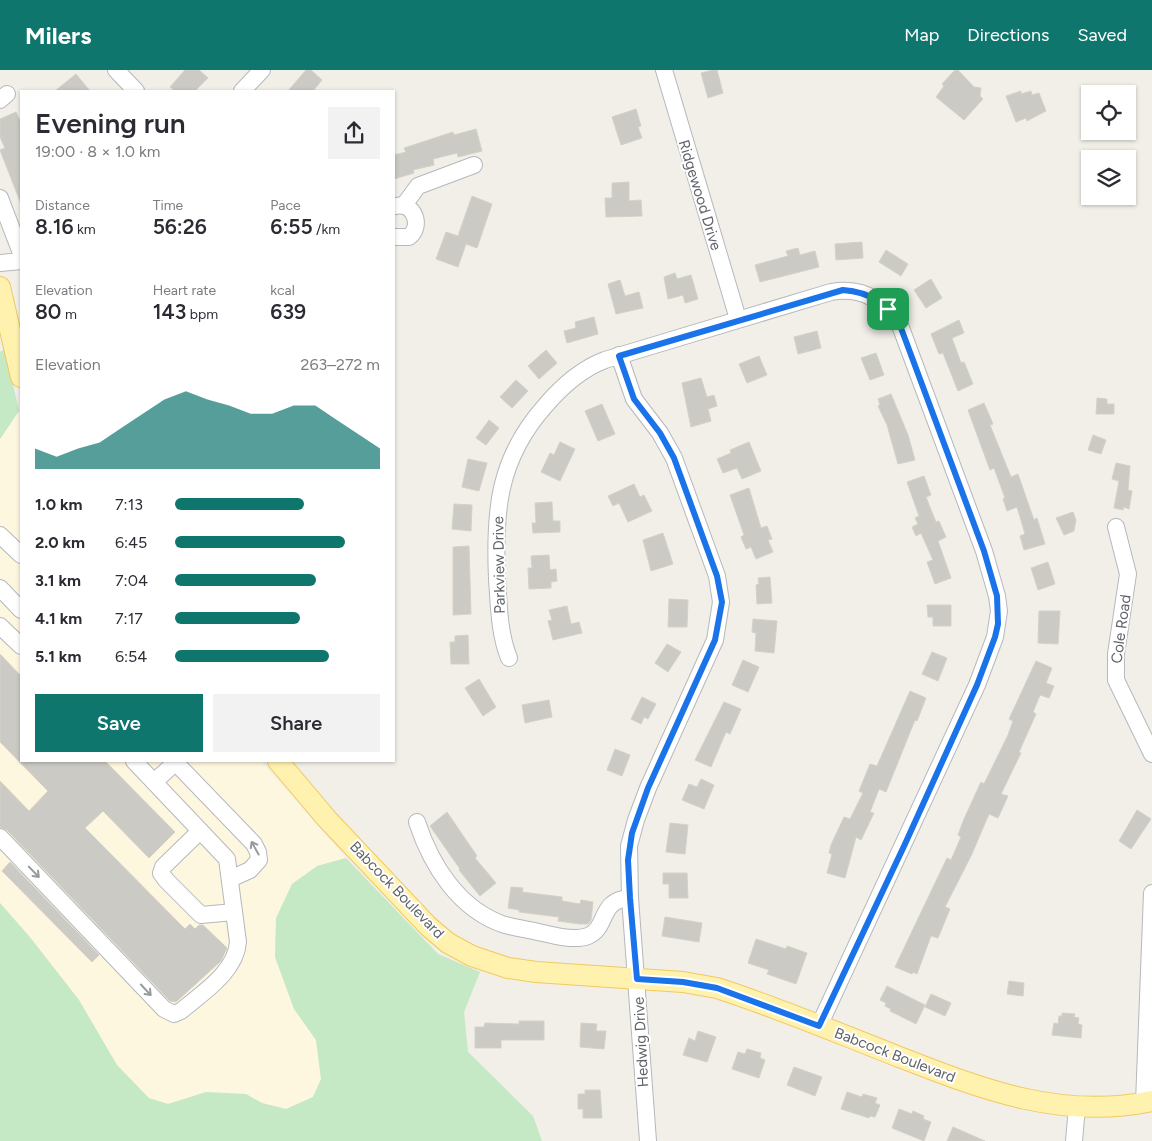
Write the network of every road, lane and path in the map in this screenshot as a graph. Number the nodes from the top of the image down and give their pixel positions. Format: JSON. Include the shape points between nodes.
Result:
{"nodes":[{"id":1,"x":116,"y":70,"type":"edge"},
{"id":2,"x":262,"y":70,"type":"edge"},
{"id":3,"x":664,"y":70,"type":"edge"},
{"id":4,"x":135,"y":90,"type":"edge"},
{"id":5,"x":243,"y":90,"type":"edge"},
{"id":6,"x":474,"y":165,"type":"dead end"},
{"id":7,"x":0,"y":198,"type":"edge"},
{"id":8,"x":399,"y":206,"type":"edge"},
{"id":9,"x":395,"y":237,"type":"edge"},
{"id":10,"x":20,"y":250,"type":"edge"},
{"id":11,"x":20,"y":261,"type":"edge"},
{"id":12,"x":0,"y":263,"type":"edge"},
{"id":13,"x":0,"y":287,"type":"edge"},
{"id":14,"x":3,"y":310,"type":"edge"},
{"id":15,"x":738,"y":319,"type":"junction"},
{"id":16,"x":619,"y":356,"type":"junction"},
{"id":17,"x":20,"y":373,"type":"edge"},
{"id":18,"x":1116,"y":527,"type":"dead end"},
{"id":19,"x":0,"y":535,"type":"edge"},
{"id":20,"x":20,"y":554,"type":"edge"},
{"id":21,"x":0,"y":588,"type":"edge"},
{"id":22,"x":20,"y":609,"type":"edge"},
{"id":23,"x":0,"y":626,"type":"edge"},
{"id":24,"x":20,"y":645,"type":"edge"},
{"id":25,"x":509,"y":658,"type":"dead end"},
{"id":26,"x":1152,"y":754,"type":"edge"},
{"id":27,"x":135,"y":762,"type":"edge"},
{"id":28,"x":176,"y":762,"type":"edge"},
{"id":29,"x":279,"y":762,"type":"edge"},
{"id":30,"x":154,"y":782,"type":"junction"},
{"id":31,"x":417,"y":822,"type":"dead end"},
{"id":32,"x":200,"y":831,"type":"junction"},
{"id":33,"x":0,"y":837,"type":"edge"},
{"id":34,"x":230,"y":879,"type":"junction"},
{"id":35,"x":1152,"y":893,"type":"edge"},
{"id":36,"x":630,"y":898,"type":"junction"},
{"id":37,"x":234,"y":912,"type":"junction"},
{"id":38,"x":637,"y":979,"type":"junction"},
{"id":39,"x":819,"y":1026,"type":"junction"},
{"id":40,"x":1148,"y":1102,"type":"edge"},
{"id":41,"x":1077,"y":1106,"type":"junction"},
{"id":42,"x":648,"y":1141,"type":"edge"},
{"id":43,"x":1074,"y":1141,"type":"edge"}],
"edges":[{"from":1,"to":4,"type":"street"},
{"from":2,"to":5,"type":"street"},
{"from":3,"to":15,"type":"street","name":"Ridgewood Drive"},
{"from":6,"to":8,"type":"street","via":[[418,186]]},
{"from":7,"to":10,"type":"street"},
{"from":8,"to":9,"type":"street","via":[[414,213],[416,228],[409,237]]},
{"from":11,"to":12,"type":"street"},
{"from":13,"to":14,"type":"main road"},
{"from":14,"to":17,"type":"main road"},
{"from":15,"to":16,"type":"street","name":"Parkview Drive"},
{"from":15,"to":39,"type":"street","name":"Parkview Drive","via":[[843,290],[868,294],[888,309],[901,328],[984,551],[997,596],[995,637],[977,685]]},
{"from":16,"to":25,"type":"street","name":"Parkview Drive","via":[[592,365],[552,398],[526,428],[502,478],[496,517],[496,560],[501,630]]},
{"from":16,"to":36,"type":"street","name":"Hedwig Drive","via":[[634,399],[674,458],[717,576],[722,602],[715,640],[636,820],[630,846]]},
{"from":18,"to":26,"type":"street","name":"Cole Road","via":[[1128,574],[1116,654],[1116,680]]},
{"from":19,"to":20,"type":"street"},
{"from":21,"to":22,"type":"street"},
{"from":23,"to":24,"type":"street"},
{"from":27,"to":30,"type":"street"},
{"from":28,"to":30,"type":"street"},
{"from":34,"to":28,"type":"street","one_way":true,"via":[[250,870],[259,860],[258,852]]},
{"from":29,"to":38,"type":"main road","name":"Babcock Boulevard","via":[[414,912],[448,943],[472,956],[508,968]]},
{"from":30,"to":32,"type":"street"},
{"from":31,"to":36,"type":"street","via":[[432,861],[445,880],[472,907],[504,924],[582,938],[596,929],[612,902]]},
{"from":32,"to":34,"type":"street","via":[[227,859]]},
{"from":32,"to":37,"type":"street","via":[[163,867],[162,873],[201,915]]},
{"from":33,"to":37,"type":"street","one_way":true,"via":[[164,1009],[174,1014],[227,970],[237,955]]},
{"from":34,"to":37,"type":"street"},
{"from":35,"to":40,"type":"street"},
{"from":36,"to":38,"type":"street","name":"Hedwig Drive"},
{"from":38,"to":39,"type":"main road","name":"Babcock Boulevard","via":[[717,988]]},
{"from":38,"to":42,"type":"street","name":"Hedwig Drive"},
{"from":39,"to":41,"type":"main road","name":"Babcock Boulevard","via":[[990,1090],[1036,1102]]},
{"from":40,"to":41,"type":"main road","name":"Babcock Boulevard","via":[[1110,1107]]},
{"from":41,"to":43,"type":"street"}]}
